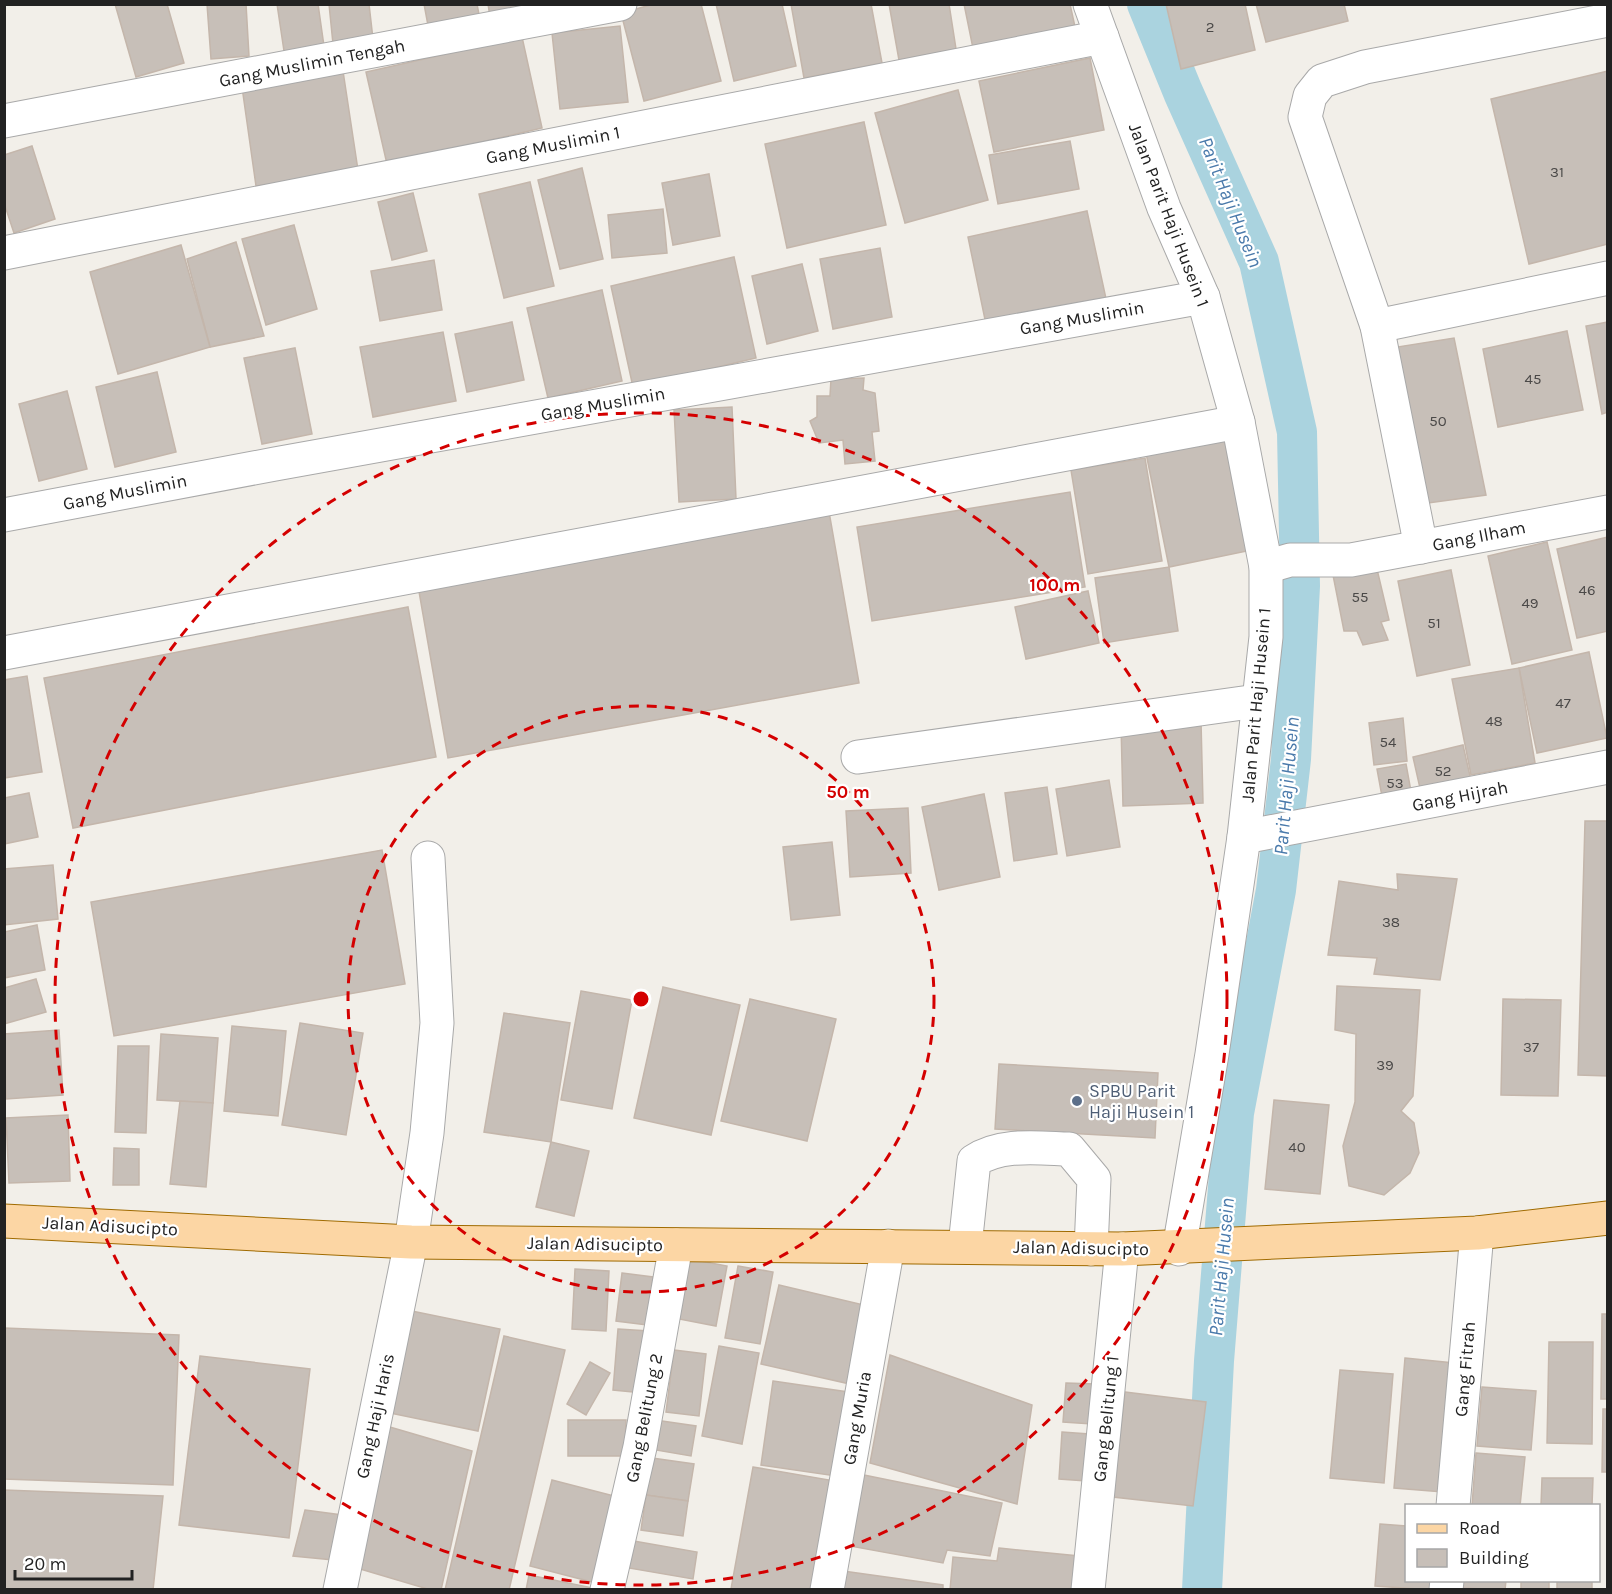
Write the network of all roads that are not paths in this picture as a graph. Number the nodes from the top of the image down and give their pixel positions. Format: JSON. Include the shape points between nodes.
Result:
{"nodes":[{"id":1,"x":620,"y":4,"type":"edge"},
{"id":2,"x":1090,"y":4,"type":"edge"},
{"id":3,"x":1608,"y":20,"type":"edge"},
{"id":4,"x":1102,"y":37,"type":"junction"},
{"id":5,"x":4,"y":121,"type":"edge"},
{"id":6,"x":4,"y":253,"type":"edge"},
{"id":7,"x":1608,"y":278,"type":"edge"},
{"id":8,"x":1203,"y":297,"type":"junction"},
{"id":9,"x":1377,"y":326,"type":"junction"},
{"id":10,"x":1238,"y":422,"type":"junction"},
{"id":11,"x":1608,"y":512,"type":"edge"},
{"id":12,"x":4,"y":515,"type":"edge"},
{"id":13,"x":1421,"y":547,"type":"junction"},
{"id":14,"x":1278,"y":563,"type":"junction"},
{"id":15,"x":4,"y":653,"type":"edge"},
{"id":16,"x":1257,"y":701,"type":"junction"},
{"id":17,"x":858,"y":757,"type":"dead end"},
{"id":18,"x":1608,"y":767,"type":"edge"},
{"id":19,"x":1257,"y":835,"type":"junction"},
{"id":20,"x":428,"y":858,"type":"dead end"},
{"id":21,"x":1608,"y":1218,"type":"edge"},
{"id":22,"x":4,"y":1221,"type":"edge"},
{"id":23,"x":1477,"y":1233,"type":"junction"},
{"id":24,"x":411,"y":1242,"type":"junction"},
{"id":25,"x":676,"y":1245,"type":"junction"},
{"id":26,"x":888,"y":1246,"type":"junction"},
{"id":27,"x":965,"y":1246,"type":"junction"},
{"id":28,"x":1183,"y":1248,"type":"junction"},
{"id":29,"x":1106,"y":1249,"type":"junction"},
{"id":30,"x":1453,"y":1504,"type":"edge"},
{"id":31,"x":340,"y":1590,"type":"edge"},
{"id":32,"x":607,"y":1590,"type":"edge"},
{"id":33,"x":827,"y":1590,"type":"edge"},
{"id":34,"x":1088,"y":1590,"type":"edge"}],
"edges":[{"from":1,"to":5,"type":"street","name":"Gang Muslimin Tengah"},
{"from":2,"to":4,"type":"street","name":"Jalan Parit Haji Husein 1"},
{"from":3,"to":9,"type":"street","via":[[1365,67],[1322,81],[1310,96],[1305,117]]},
{"from":4,"to":6,"type":"street","name":"Gang Muslimin 1"},
{"from":4,"to":8,"type":"street","name":"Jalan Parit Haji Husein 1","via":[[1164,208]]},
{"from":7,"to":9,"type":"street"},
{"from":8,"to":10,"type":"street","name":"Jalan Parit Haji Husein 1"},
{"from":8,"to":12,"type":"street","name":"Gang Muslimin"},
{"from":9,"to":13,"type":"street"},
{"from":10,"to":14,"type":"street","name":"Jalan Parit Haji Husein 1"},
{"from":10,"to":15,"type":"street"},
{"from":11,"to":13,"type":"street","name":"Gang Ilham"},
{"from":13,"to":14,"type":"street","name":"Gang Ilham","via":[[1351,560]]},
{"from":14,"to":16,"type":"street","name":"Jalan Parit Haji Husein 1"},
{"from":16,"to":17,"type":"street"},
{"from":16,"to":19,"type":"street","name":"Jalan Parit Haji Husein 1"},
{"from":18,"to":19,"type":"street","name":"Gang Hijrah"},
{"from":19,"to":28,"type":"street","name":"Jalan Parit Haji Husein 1","via":[[1212,1054]]},
{"from":20,"to":24,"type":"street","name":"Gang Haji Haris","via":[[437,1023],[427,1133]]},
{"from":21,"to":23,"type":"main road"},
{"from":22,"to":24,"type":"main road","name":"Jalan Adisucipto"},
{"from":23,"to":28,"type":"main road","name":"Jalan Adisucipto"},
{"from":23,"to":30,"type":"street","name":"Gang Fitrah"},
{"from":24,"to":25,"type":"main road","name":"Jalan Adisucipto"},
{"from":24,"to":31,"type":"street","name":"Gang Haji Haris"},
{"from":25,"to":26,"type":"main road","name":"Jalan Adisucipto"},
{"from":25,"to":32,"type":"street","name":"Gang Belitung 2","via":[[639,1447]]},
{"from":26,"to":27,"type":"main road","name":"Jalan Adisucipto"},
{"from":26,"to":33,"type":"street","name":"Gang Muria"},
{"from":27,"to":29,"type":"main road","name":"Jalan Adisucipto"},
{"from":27,"to":29,"type":"street","name":"Gang Belitung 1","via":[[974,1161],[989,1151],[1033,1147],[1069,1149],[1094,1179]]},
{"from":28,"to":29,"type":"main road","name":"Jalan Adisucipto"},
{"from":29,"to":34,"type":"street","name":"Gang Belitung 1"}]}
